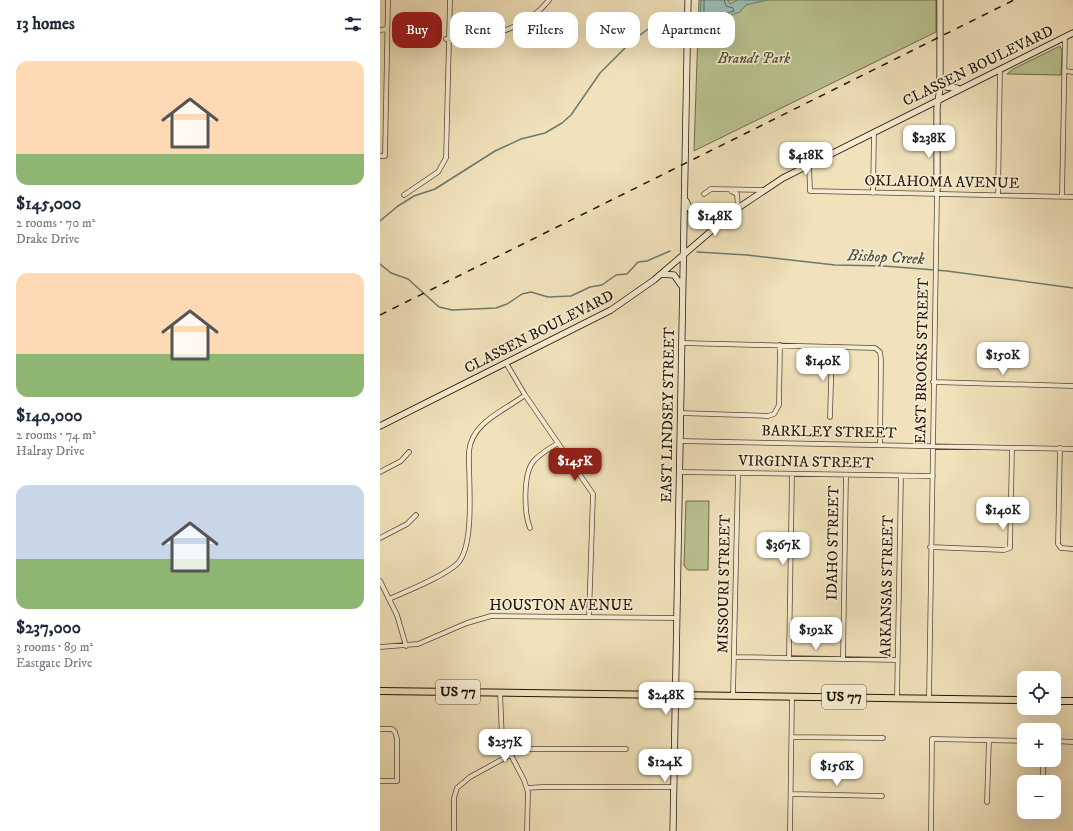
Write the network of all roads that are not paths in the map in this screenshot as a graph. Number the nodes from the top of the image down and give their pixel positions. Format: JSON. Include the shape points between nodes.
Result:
{"nodes":[{"id":1,"x":388,"y":0,"type":"edge"},
{"id":2,"x":450,"y":0,"type":"edge"},
{"id":3,"x":549,"y":0,"type":"edge"},
{"id":4,"x":688,"y":0,"type":"edge"},
{"id":5,"x":940,"y":0,"type":"edge"},
{"id":6,"x":387,"y":29,"type":"junction"},
{"id":7,"x":380,"y":30,"type":"edge"},
{"id":8,"x":1073,"y":33,"type":"edge"},
{"id":9,"x":1065,"y":36,"type":"junction"},
{"id":10,"x":448,"y":39,"type":"junction"},
{"id":11,"x":1000,"y":69,"type":"junction"},
{"id":12,"x":1065,"y":71,"type":"junction"},
{"id":13,"x":1073,"y":72,"type":"edge"},
{"id":14,"x":940,"y":77,"type":"junction"},
{"id":15,"x":962,"y":88,"type":"junction"},
{"id":16,"x":938,"y":100,"type":"junction"},
{"id":17,"x":924,"y":107,"type":"junction"},
{"id":18,"x":937,"y":116,"type":"junction"},
{"id":19,"x":874,"y":132,"type":"junction"},
{"id":20,"x":382,"y":156,"type":"edge"},
{"id":21,"x":809,"y":164,"type":"junction"},
{"id":22,"x":729,"y":190,"type":"junction"},
{"id":23,"x":763,"y":190,"type":"junction"},
{"id":24,"x":873,"y":193,"type":"junction"},
{"id":25,"x":704,"y":194,"type":"dead end"},
{"id":26,"x":937,"y":194,"type":"junction"},
{"id":27,"x":404,"y":195,"type":"dead end"},
{"id":28,"x":998,"y":196,"type":"junction"},
{"id":29,"x":1062,"y":196,"type":"junction"},
{"id":30,"x":1073,"y":196,"type":"edge"},
{"id":31,"x":685,"y":198,"type":"junction"},
{"id":32,"x":738,"y":208,"type":"junction"},
{"id":33,"x":724,"y":219,"type":"junction"},
{"id":34,"x":683,"y":254,"type":"junction"},
{"id":35,"x":661,"y":274,"type":"junction"},
{"id":36,"x":682,"y":287,"type":"junction"},
{"id":37,"x":682,"y":343,"type":"junction"},
{"id":38,"x":780,"y":345,"type":"junction"},
{"id":39,"x":832,"y":347,"type":"junction"},
{"id":40,"x":506,"y":363,"type":"junction"},
{"id":41,"x":933,"y":382,"type":"junction"},
{"id":42,"x":1073,"y":386,"type":"edge"},
{"id":43,"x":525,"y":395,"type":"junction"},
{"id":44,"x":680,"y":413,"type":"junction"},
{"id":45,"x":830,"y":417,"type":"dead end"},
{"id":46,"x":380,"y":426,"type":"edge"},
{"id":47,"x":680,"y":441,"type":"junction"},
{"id":48,"x":558,"y":443,"type":"junction"},
{"id":49,"x":880,"y":445,"type":"junction"},
{"id":50,"x":933,"y":446,"type":"junction"},
{"id":51,"x":1012,"y":448,"type":"junction"},
{"id":52,"x":1060,"y":448,"type":"junction"},
{"id":53,"x":1073,"y":449,"type":"edge"},
{"id":54,"x":409,"y":452,"type":"dead end"},
{"id":55,"x":380,"y":472,"type":"edge"},
{"id":56,"x":679,"y":472,"type":"junction"},
{"id":57,"x":738,"y":473,"type":"junction"},
{"id":58,"x":792,"y":474,"type":"junction"},
{"id":59,"x":846,"y":474,"type":"junction"},
{"id":60,"x":901,"y":476,"type":"junction"},
{"id":61,"x":933,"y":476,"type":"junction"},
{"id":62,"x":416,"y":515,"type":"dead end"},
{"id":63,"x":530,"y":528,"type":"dead end"},
{"id":64,"x":380,"y":538,"type":"edge"},
{"id":65,"x":930,"y":547,"type":"junction"},
{"id":66,"x":1073,"y":549,"type":"edge"},
{"id":67,"x":380,"y":581,"type":"edge"},
{"id":68,"x":389,"y":599,"type":"junction"},
{"id":69,"x":589,"y":617,"type":"junction"},
{"id":70,"x":677,"y":618,"type":"junction"},
{"id":71,"x":406,"y":646,"type":"junction"},
{"id":72,"x":380,"y":647,"type":"edge"},
{"id":73,"x":735,"y":657,"type":"junction"},
{"id":74,"x":789,"y":658,"type":"junction"},
{"id":75,"x":843,"y":659,"type":"junction"},
{"id":76,"x":897,"y":660,"type":"junction"},
{"id":77,"x":380,"y":691,"type":"edge"},
{"id":78,"x":500,"y":692,"type":"junction"},
{"id":79,"x":675,"y":694,"type":"junction"},
{"id":80,"x":733,"y":695,"type":"junction"},
{"id":81,"x":792,"y":696,"type":"junction"},
{"id":82,"x":896,"y":698,"type":"junction"},
{"id":83,"x":929,"y":699,"type":"junction"},
{"id":84,"x":1017,"y":700,"type":"edge"},
{"id":85,"x":1061,"y":701,"type":"edge"},
{"id":86,"x":1073,"y":701,"type":"edge"},
{"id":87,"x":399,"y":728,"type":"dead end"},
{"id":88,"x":380,"y":729,"type":"edge"},
{"id":89,"x":395,"y":732,"type":"junction"},
{"id":90,"x":792,"y":737,"type":"junction"},
{"id":91,"x":883,"y":738,"type":"dead end"},
{"id":92,"x":988,"y":740,"type":"junction"},
{"id":93,"x":1017,"y":741,"type":"edge"},
{"id":94,"x":1061,"y":741,"type":"edge"},
{"id":95,"x":1073,"y":742,"type":"edge"},
{"id":96,"x":626,"y":749,"type":"dead end"},
{"id":97,"x":510,"y":755,"type":"junction"},
{"id":98,"x":380,"y":781,"type":"edge"},
{"id":99,"x":674,"y":786,"type":"junction"},
{"id":100,"x":527,"y":788,"type":"junction"},
{"id":101,"x":791,"y":794,"type":"junction"},
{"id":102,"x":882,"y":796,"type":"dead end"},
{"id":103,"x":987,"y":802,"type":"dead end"},
{"id":104,"x":454,"y":831,"type":"edge"},
{"id":105,"x":528,"y":831,"type":"edge"},
{"id":106,"x":673,"y":831,"type":"edge"},
{"id":107,"x":790,"y":831,"type":"edge"},
{"id":108,"x":931,"y":831,"type":"edge"}],
"edges":[{"from":1,"to":6,"type":"street"},
{"from":2,"to":10,"type":"street"},
{"from":3,"to":10,"type":"street","via":[[533,16],[514,27],[491,35]]},
{"from":4,"to":31,"type":"street","name":"EAST LINDSEY STREET"},
{"from":5,"to":14,"type":"street","name":"EAST BROOKS STREET"},
{"from":6,"to":7,"type":"street"},
{"from":6,"to":20,"type":"street"},
{"from":8,"to":9,"type":"street","name":"CLASSEN BOULEVARD"},
{"from":9,"to":11,"type":"street","name":"CLASSEN BOULEVARD"},
{"from":9,"to":12,"type":"street"},
{"from":10,"to":27,"type":"street","via":[[446,158],[438,172]]},
{"from":11,"to":15,"type":"street","name":"CLASSEN BOULEVARD"},
{"from":11,"to":28,"type":"street"},
{"from":12,"to":13,"type":"street"},
{"from":12,"to":29,"type":"street"},
{"from":14,"to":15,"type":"street","via":[[946,88]]},
{"from":14,"to":16,"type":"street","name":"EAST BROOKS STREET"},
{"from":15,"to":16,"type":"street","name":"CLASSEN BOULEVARD"},
{"from":16,"to":17,"type":"street","name":"CLASSEN BOULEVARD"},
{"from":16,"to":18,"type":"street","name":"EAST BROOKS STREET"},
{"from":17,"to":18,"type":"street","via":[[933,108]]},
{"from":17,"to":19,"type":"street","name":"CLASSEN BOULEVARD"},
{"from":18,"to":26,"type":"street","name":"EAST BROOKS STREET"},
{"from":19,"to":21,"type":"street","name":"CLASSEN BOULEVARD"},
{"from":19,"to":24,"type":"street"},
{"from":21,"to":23,"type":"street","name":"CLASSEN BOULEVARD"},
{"from":21,"to":24,"type":"street","name":"OKLAHOMA AVENUE","via":[[810,191]]},
{"from":22,"to":23,"type":"street"},
{"from":22,"to":25,"type":"street","via":[[710,189]]},
{"from":22,"to":32,"type":"street","via":[[737,194]]},
{"from":23,"to":32,"type":"street","name":"CLASSEN BOULEVARD"},
{"from":24,"to":26,"type":"street","name":"OKLAHOMA AVENUE"},
{"from":26,"to":28,"type":"street","name":"OKLAHOMA AVENUE"},
{"from":26,"to":41,"type":"street","name":"EAST BROOKS STREET"},
{"from":28,"to":29,"type":"street","name":"OKLAHOMA AVENUE"},
{"from":29,"to":30,"type":"street","name":"OKLAHOMA AVENUE"},
{"from":31,"to":33,"type":"street","via":[[693,214],[699,219]]},
{"from":31,"to":34,"type":"street","name":"EAST LINDSEY STREET"},
{"from":32,"to":33,"type":"street","name":"CLASSEN BOULEVARD"},
{"from":33,"to":34,"type":"street","name":"CLASSEN BOULEVARD"},
{"from":34,"to":35,"type":"street","name":"CLASSEN BOULEVARD"},
{"from":34,"to":36,"type":"street","name":"EAST LINDSEY STREET"},
{"from":35,"to":36,"type":"street","via":[[674,274]]},
{"from":35,"to":40,"type":"street","name":"CLASSEN BOULEVARD","via":[[596,319]]},
{"from":36,"to":37,"type":"street","name":"EAST LINDSEY STREET"},
{"from":37,"to":38,"type":"street"},
{"from":37,"to":44,"type":"street","name":"EAST LINDSEY STREET"},
{"from":38,"to":39,"type":"street"},
{"from":38,"to":44,"type":"street","via":[[779,399],[776,411],[768,416]]},
{"from":39,"to":45,"type":"street"},
{"from":39,"to":49,"type":"street","via":[[871,347],[880,352]]},
{"from":40,"to":43,"type":"street"},
{"from":40,"to":46,"type":"street","name":"CLASSEN BOULEVARD"},
{"from":41,"to":42,"type":"street"},
{"from":41,"to":50,"type":"street","name":"EAST BROOKS STREET"},
{"from":43,"to":48,"type":"street"},
{"from":43,"to":68,"type":"street","via":[[483,424],[472,438],[469,451],[468,540],[462,558],[445,572]]},
{"from":44,"to":47,"type":"street","name":"EAST LINDSEY STREET"},
{"from":47,"to":49,"type":"street","name":"BARKLEY STREET"},
{"from":47,"to":56,"type":"street","name":"EAST LINDSEY STREET"},
{"from":48,"to":63,"type":"street","via":[[537,458],[528,471],[526,518]]},
{"from":48,"to":69,"type":"street","via":[[593,494]]},
{"from":49,"to":50,"type":"street","name":"BARKLEY STREET"},
{"from":50,"to":51,"type":"street","name":"BARKLEY STREET"},
{"from":50,"to":61,"type":"street","name":"EAST BROOKS STREET"},
{"from":51,"to":52,"type":"street","name":"BARKLEY STREET"},
{"from":51,"to":65,"type":"street","via":[[1010,548],[1004,550]]},
{"from":52,"to":53,"type":"street","name":"BARKLEY STREET"},
{"from":52,"to":66,"type":"street","via":[[1058,544],[1060,548]]},
{"from":54,"to":55,"type":"street","via":[[401,461]]},
{"from":56,"to":57,"type":"street","name":"VIRGINIA STREET"},
{"from":56,"to":70,"type":"street","name":"EAST LINDSEY STREET"},
{"from":57,"to":58,"type":"street","name":"VIRGINIA STREET"},
{"from":57,"to":73,"type":"street","name":"MISSOURI STREET"},
{"from":58,"to":59,"type":"street","name":"VIRGINIA STREET"},
{"from":58,"to":74,"type":"street"},
{"from":59,"to":60,"type":"street","name":"VIRGINIA STREET"},
{"from":59,"to":75,"type":"street","name":"IDAHO STREET"},
{"from":60,"to":61,"type":"street","name":"VIRGINIA STREET"},
{"from":60,"to":76,"type":"street","name":"ARKANSAS STREET"},
{"from":61,"to":65,"type":"street","name":"EAST BROOKS STREET"},
{"from":62,"to":64,"type":"street","via":[[407,524]]},
{"from":65,"to":83,"type":"street","name":"EAST BROOKS STREET"},
{"from":67,"to":68,"type":"street"},
{"from":68,"to":71,"type":"street"},
{"from":69,"to":70,"type":"street","name":"HOUSTON AVENUE"},
{"from":69,"to":71,"type":"street","name":"HOUSTON AVENUE","via":[[484,617],[425,642]]},
{"from":70,"to":79,"type":"street","name":"EAST LINDSEY STREET"},
{"from":71,"to":72,"type":"street","name":"HOUSTON AVENUE"},
{"from":73,"to":74,"type":"street"},
{"from":73,"to":80,"type":"street","name":"MISSOURI STREET"},
{"from":74,"to":75,"type":"street"},
{"from":75,"to":76,"type":"street"},
{"from":76,"to":82,"type":"street","name":"ARKANSAS STREET"},
{"from":77,"to":78,"type":"main road","number":"US 77"},
{"from":78,"to":79,"type":"main road","number":"US 77"},
{"from":78,"to":97,"type":"street","via":[[501,734]]},
{"from":79,"to":80,"type":"main road","number":"US 77"},
{"from":79,"to":99,"type":"street","name":"EAST LINDSEY STREET"},
{"from":80,"to":81,"type":"main road","number":"US 77"},
{"from":81,"to":82,"type":"main road","number":"US 77"},
{"from":81,"to":90,"type":"street"},
{"from":82,"to":83,"type":"main road","number":"US 77"},
{"from":83,"to":84,"type":"main road","number":"US 77"},
{"from":85,"to":86,"type":"main road"},
{"from":87,"to":89,"type":"street"},
{"from":88,"to":89,"type":"street","via":[[392,729]]},
{"from":89,"to":98,"type":"street","via":[[397,781]]},
{"from":90,"to":91,"type":"street"},
{"from":90,"to":101,"type":"street"},
{"from":92,"to":93,"type":"street"},
{"from":92,"to":103,"type":"street"},
{"from":92,"to":108,"type":"street","via":[[932,738]]},
{"from":94,"to":95,"type":"street"},
{"from":96,"to":97,"type":"street","via":[[521,749]]},
{"from":97,"to":100,"type":"street"},
{"from":97,"to":104,"type":"street","via":[[470,777],[457,788],[454,798]]},
{"from":99,"to":100,"type":"street"},
{"from":99,"to":106,"type":"street","name":"EAST LINDSEY STREET"},
{"from":100,"to":105,"type":"street"},
{"from":101,"to":102,"type":"street"},
{"from":101,"to":107,"type":"street"}]}
